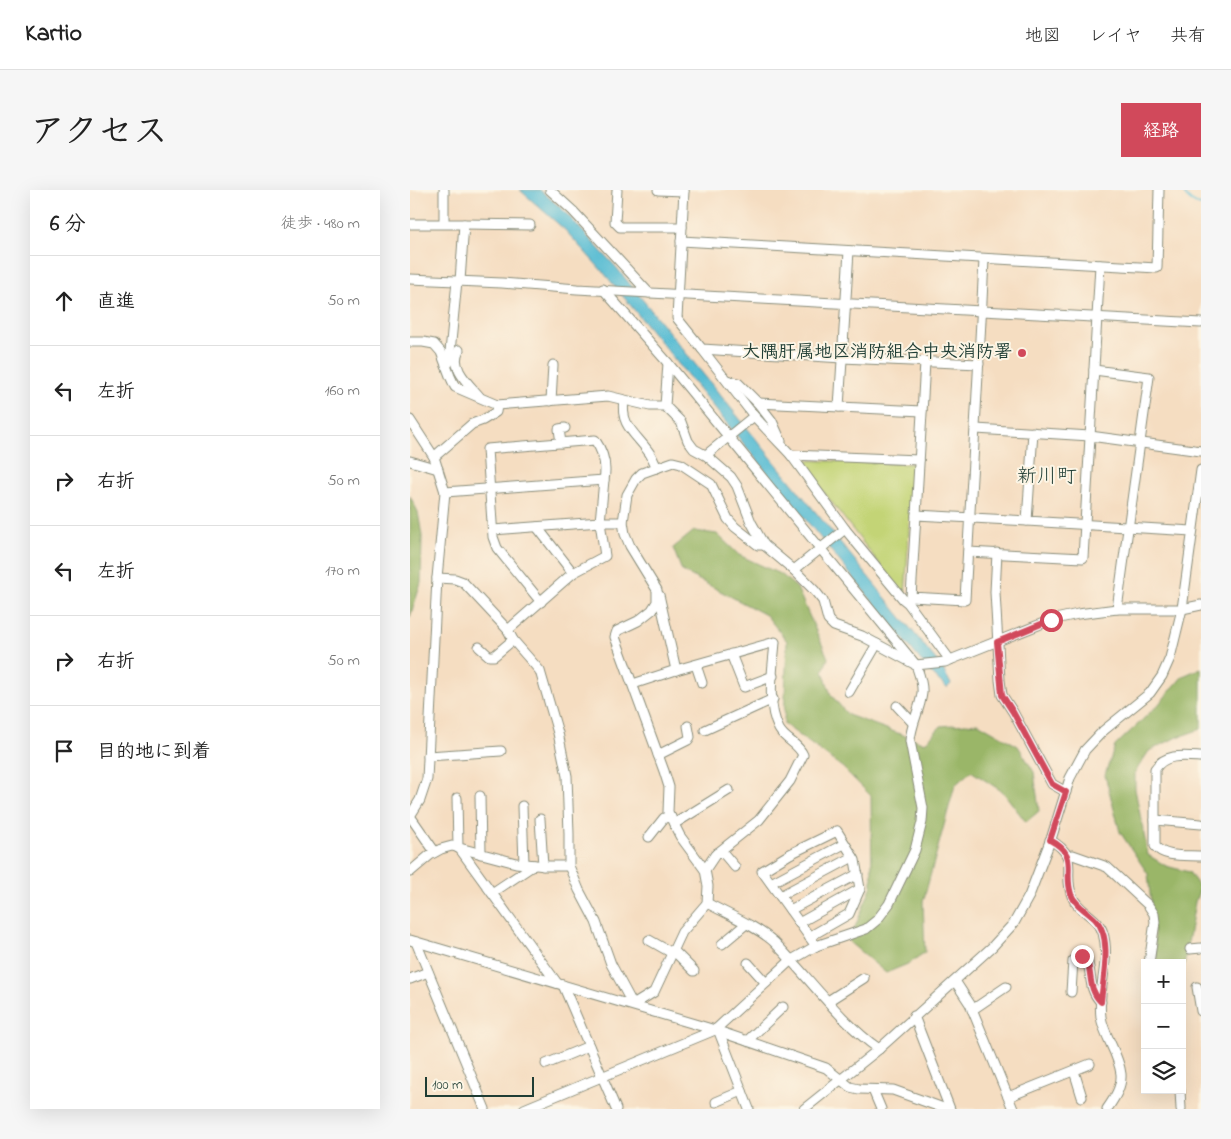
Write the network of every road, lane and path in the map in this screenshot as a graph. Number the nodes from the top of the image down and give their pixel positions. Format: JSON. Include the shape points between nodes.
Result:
{"nodes":[{"id":1,"x":444,"y":190,"type":"edge"},
{"id":2,"x":550,"y":190,"type":"edge"},
{"id":3,"x":617,"y":190,"type":"edge"},
{"id":4,"x":658,"y":190,"type":"edge"},
{"id":5,"x":1159,"y":190,"type":"edge"},
{"id":6,"x":684,"y":191,"type":"edge"},
{"id":7,"x":444,"y":223,"type":"junction"},
{"id":8,"x":410,"y":224,"type":"edge"},
{"id":9,"x":464,"y":224,"type":"junction"},
{"id":10,"x":530,"y":224,"type":"dead end"},
{"id":11,"x":682,"y":227,"type":"junction"},
{"id":12,"x":681,"y":242,"type":"junction"},
{"id":13,"x":849,"y":251,"type":"junction"},
{"id":14,"x":984,"y":259,"type":"junction"},
{"id":15,"x":1100,"y":265,"type":"junction"},
{"id":16,"x":410,"y":279,"type":"edge"},
{"id":17,"x":459,"y":281,"type":"junction"},
{"id":18,"x":604,"y":289,"type":"junction"},
{"id":19,"x":647,"y":292,"type":"junction"},
{"id":20,"x":678,"y":294,"type":"junction"},
{"id":21,"x":844,"y":304,"type":"junction"},
{"id":22,"x":982,"y":311,"type":"junction"},
{"id":23,"x":1096,"y":318,"type":"junction"},
{"id":24,"x":1201,"y":323,"type":"edge"},
{"id":25,"x":410,"y":342,"type":"edge"},
{"id":26,"x":702,"y":349,"type":"junction"},
{"id":27,"x":459,"y":350,"type":"dead end"},
{"id":28,"x":842,"y":358,"type":"junction"},
{"id":29,"x":925,"y":362,"type":"junction"},
{"id":30,"x":668,"y":363,"type":"junction"},
{"id":31,"x":979,"y":364,"type":"junction"},
{"id":32,"x":553,"y":365,"type":"dead end"},
{"id":33,"x":446,"y":366,"type":"junction"},
{"id":34,"x":1094,"y":370,"type":"junction"},
{"id":35,"x":727,"y":380,"type":"junction"},
{"id":36,"x":480,"y":398,"type":"junction"},
{"id":37,"x":624,"y":400,"type":"junction"},
{"id":38,"x":550,"y":402,"type":"junction"},
{"id":39,"x":758,"y":403,"type":"junction"},
{"id":40,"x":497,"y":405,"type":"junction"},
{"id":41,"x":665,"y":406,"type":"junction"},
{"id":42,"x":839,"y":407,"type":"junction"},
{"id":43,"x":922,"y":411,"type":"junction"},
{"id":44,"x":751,"y":418,"type":"junction"},
{"id":45,"x":410,"y":420,"type":"edge"},
{"id":46,"x":565,"y":428,"type":"dead end"},
{"id":47,"x":976,"y":429,"type":"junction"},
{"id":48,"x":1033,"y":432,"type":"junction"},
{"id":49,"x":729,"y":436,"type":"junction"},
{"id":50,"x":1090,"y":436,"type":"junction"},
{"id":51,"x":1140,"y":442,"type":"junction"},
{"id":52,"x":561,"y":443,"type":"junction"},
{"id":53,"x":784,"y":447,"type":"junction"},
{"id":54,"x":1201,"y":451,"type":"edge"},
{"id":55,"x":706,"y":455,"type":"junction"},
{"id":56,"x":791,"y":455,"type":"junction"},
{"id":57,"x":434,"y":457,"type":"junction"},
{"id":58,"x":919,"y":460,"type":"junction"},
{"id":59,"x":410,"y":461,"type":"edge"},
{"id":60,"x":657,"y":468,"type":"junction"},
{"id":61,"x":438,"y":469,"type":"junction"},
{"id":62,"x":1201,"y":470,"type":"edge"},
{"id":63,"x":604,"y":480,"type":"junction"},
{"id":64,"x":490,"y":489,"type":"junction"},
{"id":65,"x":445,"y":492,"type":"junction"},
{"id":66,"x":916,"y":515,"type":"junction"},
{"id":67,"x":970,"y":518,"type":"junction"},
{"id":68,"x":600,"y":522,"type":"junction"},
{"id":69,"x":623,"y":522,"type":"junction"},
{"id":70,"x":1027,"y":522,"type":"junction"},
{"id":71,"x":1085,"y":525,"type":"junction"},
{"id":72,"x":537,"y":527,"type":"junction"},
{"id":73,"x":1129,"y":527,"type":"junction"},
{"id":74,"x":493,"y":530,"type":"junction"},
{"id":75,"x":842,"y":531,"type":"junction"},
{"id":76,"x":1192,"y":531,"type":"junction"},
{"id":77,"x":764,"y":545,"type":"junction"},
{"id":78,"x":820,"y":548,"type":"junction"},
{"id":79,"x":968,"y":552,"type":"junction"},
{"id":80,"x":997,"y":553,"type":"junction"},
{"id":81,"x":794,"y":570,"type":"junction"},
{"id":82,"x":573,"y":573,"type":"junction"},
{"id":83,"x":437,"y":578,"type":"junction"},
{"id":84,"x":657,"y":590,"type":"junction"},
{"id":85,"x":661,"y":600,"type":"junction"},
{"id":86,"x":910,"y":600,"type":"junction"},
{"id":87,"x":541,"y":602,"type":"junction"},
{"id":88,"x":1201,"y":605,"type":"edge"},
{"id":89,"x":1117,"y":609,"type":"junction"},
{"id":90,"x":1182,"y":609,"type":"junction"},
{"id":91,"x":508,"y":630,"type":"junction"},
{"id":92,"x":674,"y":635,"type":"dead end"},
{"id":93,"x":514,"y":640,"type":"junction"},
{"id":94,"x":997,"y":642,"type":"junction"},
{"id":95,"x":877,"y":644,"type":"junction"},
{"id":96,"x":479,"y":648,"type":"dead end"},
{"id":97,"x":731,"y":654,"type":"junction"},
{"id":98,"x":948,"y":661,"type":"junction"},
{"id":99,"x":696,"y":665,"type":"junction"},
{"id":100,"x":918,"y":665,"type":"junction"},
{"id":101,"x":676,"y":670,"type":"junction"},
{"id":102,"x":773,"y":676,"type":"junction"},
{"id":103,"x":702,"y":683,"type":"dead end"},
{"id":104,"x":633,"y":684,"type":"junction"},
{"id":105,"x":849,"y":692,"type":"dead end"},
{"id":106,"x":773,"y":699,"type":"junction"},
{"id":107,"x":897,"y":706,"type":"dead end"},
{"id":108,"x":913,"y":723,"type":"junction"},
{"id":109,"x":688,"y":726,"type":"dead end"},
{"id":110,"x":705,"y":730,"type":"dead end"},
{"id":111,"x":501,"y":751,"type":"dead end"},
{"id":112,"x":658,"y":755,"type":"junction"},
{"id":113,"x":428,"y":756,"type":"junction"},
{"id":114,"x":1201,"y":758,"type":"edge"},
{"id":115,"x":730,"y":790,"type":"dead end"},
{"id":116,"x":1066,"y":792,"type":"junction"},
{"id":117,"x":480,"y":796,"type":"dead end"},
{"id":118,"x":457,"y":798,"type":"dead end"},
{"id":119,"x":522,"y":806,"type":"dead end"},
{"id":120,"x":410,"y":816,"type":"edge"},
{"id":121,"x":540,"y":819,"type":"dead end"},
{"id":122,"x":672,"y":820,"type":"junction"},
{"id":123,"x":1155,"y":820,"type":"junction"},
{"id":124,"x":1201,"y":824,"type":"edge"},
{"id":125,"x":648,"y":837,"type":"dead end"},
{"id":126,"x":1050,"y":840,"type":"junction"},
{"id":127,"x":844,"y":844,"type":"junction"},
{"id":128,"x":459,"y":849,"type":"junction"},
{"id":129,"x":435,"y":852,"type":"junction"},
{"id":130,"x":717,"y":853,"type":"junction"},
{"id":131,"x":481,"y":854,"type":"junction"},
{"id":132,"x":1067,"y":856,"type":"junction"},
{"id":133,"x":1201,"y":856,"type":"edge"},
{"id":134,"x":853,"y":857,"type":"junction"},
{"id":135,"x":524,"y":864,"type":"junction"},
{"id":136,"x":539,"y":865,"type":"junction"},
{"id":137,"x":568,"y":866,"type":"junction"},
{"id":138,"x":735,"y":867,"type":"dead end"},
{"id":139,"x":705,"y":870,"type":"junction"},
{"id":140,"x":410,"y":872,"type":"edge"},
{"id":141,"x":858,"y":874,"type":"junction"},
{"id":142,"x":771,"y":883,"type":"junction"},
{"id":143,"x":860,"y":889,"type":"junction"},
{"id":144,"x":492,"y":893,"type":"junction"},
{"id":145,"x":780,"y":896,"type":"junction"},
{"id":146,"x":707,"y":903,"type":"junction"},
{"id":147,"x":790,"y":910,"type":"junction"},
{"id":148,"x":799,"y":923,"type":"junction"},
{"id":149,"x":746,"y":924,"type":"junction"},
{"id":150,"x":809,"y":937,"type":"junction"},
{"id":151,"x":649,"y":940,"type":"dead end"},
{"id":152,"x":413,"y":941,"type":"edge"},
{"id":153,"x":722,"y":944,"type":"dead end"},
{"id":154,"x":816,"y":946,"type":"junction"},
{"id":155,"x":1201,"y":948,"type":"edge"},
{"id":156,"x":1190,"y":949,"type":"dead end"},
{"id":157,"x":673,"y":951,"type":"junction"},
{"id":158,"x":1150,"y":959,"type":"edge"},
{"id":159,"x":790,"y":961,"type":"junction"},
{"id":160,"x":748,"y":963,"type":"dead end"},
{"id":161,"x":694,"y":971,"type":"dead end"},
{"id":162,"x":428,"y":972,"type":"junction"},
{"id":163,"x":864,"y":978,"type":"dead end"},
{"id":164,"x":410,"y":979,"type":"edge"},
{"id":165,"x":955,"y":981,"type":"junction"},
{"id":166,"x":560,"y":984,"type":"junction"},
{"id":167,"x":766,"y":984,"type":"junction"},
{"id":168,"x":1006,"y":987,"type":"dead end"},
{"id":169,"x":1196,"y":987,"type":"edge"},
{"id":170,"x":1071,"y":992,"type":"dead end"},
{"id":171,"x":828,"y":1002,"type":"junction"},
{"id":172,"x":1101,"y":1002,"type":"junction"},
{"id":173,"x":633,"y":1005,"type":"junction"},
{"id":174,"x":783,"y":1007,"type":"dead end"},
{"id":175,"x":972,"y":1010,"type":"junction"},
{"id":176,"x":1201,"y":1011,"type":"edge"},
{"id":177,"x":914,"y":1016,"type":"junction"},
{"id":178,"x":717,"y":1031,"type":"junction"},
{"id":179,"x":746,"y":1041,"type":"junction"},
{"id":180,"x":589,"y":1046,"type":"junction"},
{"id":181,"x":879,"y":1049,"type":"junction"},
{"id":182,"x":546,"y":1064,"type":"dead end"},
{"id":183,"x":1090,"y":1064,"type":"dead end"},
{"id":184,"x":1074,"y":1070,"type":"junction"},
{"id":185,"x":602,"y":1076,"type":"junction"},
{"id":186,"x":841,"y":1078,"type":"junction"},
{"id":187,"x":873,"y":1090,"type":"junction"},
{"id":188,"x":742,"y":1091,"type":"junction"},
{"id":189,"x":1180,"y":1094,"type":"edge"},
{"id":190,"x":1008,"y":1097,"type":"junction"},
{"id":191,"x":1082,"y":1097,"type":"dead end"},
{"id":192,"x":716,"y":1102,"type":"dead end"},
{"id":193,"x":1111,"y":1107,"type":"edge"},
{"id":194,"x":485,"y":1109,"type":"edge"},
{"id":195,"x":524,"y":1109,"type":"edge"},
{"id":196,"x":616,"y":1109,"type":"edge"},
{"id":197,"x":750,"y":1109,"type":"edge"},
{"id":198,"x":804,"y":1109,"type":"edge"},
{"id":199,"x":881,"y":1109,"type":"edge"},
{"id":200,"x":946,"y":1109,"type":"edge"},
{"id":201,"x":950,"y":1109,"type":"edge"},
{"id":202,"x":1013,"y":1109,"type":"edge"},
{"id":203,"x":1181,"y":1109,"type":"edge"}],
"edges":[{"from":1,"to":7,"type":"street"},
{"from":2,"to":19,"type":"street"},
{"from":3,"to":11,"type":"street","via":[[615,222],[620,227]]},
{"from":4,"to":6,"type":"street"},
{"from":5,"to":15,"type":"street","via":[[1157,268]]},
{"from":6,"to":11,"type":"street"},
{"from":7,"to":8,"type":"street"},
{"from":7,"to":9,"type":"street"},
{"from":9,"to":10,"type":"street"},
{"from":9,"to":17,"type":"street"},
{"from":11,"to":12,"type":"street"},
{"from":12,"to":13,"type":"street"},
{"from":12,"to":20,"type":"street"},
{"from":13,"to":14,"type":"street"},
{"from":13,"to":21,"type":"street"},
{"from":14,"to":15,"type":"street"},
{"from":14,"to":22,"type":"street"},
{"from":15,"to":23,"type":"street"},
{"from":16,"to":17,"type":"street"},
{"from":17,"to":18,"type":"street"},
{"from":17,"to":33,"type":"street"},
{"from":18,"to":19,"type":"street"},
{"from":18,"to":30,"type":"street"},
{"from":19,"to":20,"type":"street"},
{"from":20,"to":21,"type":"street"},
{"from":20,"to":26,"type":"street","via":[[677,318]]},
{"from":21,"to":22,"type":"street"},
{"from":21,"to":28,"type":"street"},
{"from":22,"to":23,"type":"street"},
{"from":22,"to":31,"type":"street"},
{"from":23,"to":24,"type":"street"},
{"from":23,"to":34,"type":"street"},
{"from":25,"to":33,"type":"street","via":[[434,344]]},
{"from":26,"to":28,"type":"street"},
{"from":26,"to":35,"type":"street"},
{"from":27,"to":36,"type":"street","via":[[456,367]]},
{"from":28,"to":29,"type":"street"},
{"from":28,"to":42,"type":"street"},
{"from":29,"to":31,"type":"street"},
{"from":29,"to":43,"type":"street"},
{"from":30,"to":41,"type":"street"},
{"from":30,"to":49,"type":"street"},
{"from":31,"to":47,"type":"street"},
{"from":32,"to":38,"type":"street"},
{"from":33,"to":36,"type":"street","via":[[456,386]]},
{"from":34,"to":50,"type":"street"},
{"from":34,"to":51,"type":"street","via":[[1149,377]]},
{"from":35,"to":39,"type":"street","via":[[738,383]]},
{"from":35,"to":44,"type":"street"},
{"from":36,"to":40,"type":"street"},
{"from":37,"to":38,"type":"street","via":[[608,396]]},
{"from":37,"to":41,"type":"street"},
{"from":37,"to":60,"type":"street","via":[[626,424],[649,452]]},
{"from":38,"to":40,"type":"street"},
{"from":39,"to":42,"type":"street"},
{"from":39,"to":53,"type":"street","via":[[772,421]]},
{"from":40,"to":57,"type":"street","via":[[492,416],[472,424]]},
{"from":41,"to":55,"type":"street","via":[[681,422],[688,441]]},
{"from":42,"to":43,"type":"street"},
{"from":43,"to":58,"type":"street"},
{"from":44,"to":49,"type":"street"},
{"from":44,"to":53,"type":"street"},
{"from":45,"to":57,"type":"street"},
{"from":46,"to":52,"type":"street","via":[[559,429]]},
{"from":47,"to":48,"type":"street"},
{"from":47,"to":67,"type":"street"},
{"from":48,"to":50,"type":"street"},
{"from":48,"to":70,"type":"street"},
{"from":49,"to":55,"type":"street"},
{"from":49,"to":78,"type":"street"},
{"from":50,"to":51,"type":"street"},
{"from":50,"to":71,"type":"street"},
{"from":51,"to":54,"type":"street"},
{"from":51,"to":73,"type":"street"},
{"from":52,"to":63,"type":"street","via":[[595,440],[605,461]]},
{"from":52,"to":64,"type":"street","via":[[487,449]]},
{"from":53,"to":56,"type":"street"},
{"from":55,"to":77,"type":"street","via":[[737,486]]},
{"from":56,"to":58,"type":"street"},
{"from":56,"to":75,"type":"street"},
{"from":57,"to":61,"type":"street"},
{"from":58,"to":66,"type":"street"},
{"from":59,"to":61,"type":"street"},
{"from":60,"to":69,"type":"street","via":[[642,473],[636,479],[627,495]]},
{"from":60,"to":77,"type":"street","via":[[673,462],[681,464],[711,484],[734,527],[758,545]]},
{"from":61,"to":65,"type":"street"},
{"from":62,"to":76,"type":"street"},
{"from":63,"to":64,"type":"street"},
{"from":63,"to":68,"type":"street"},
{"from":64,"to":65,"type":"street"},
{"from":64,"to":74,"type":"street"},
{"from":65,"to":83,"type":"street"},
{"from":66,"to":67,"type":"street"},
{"from":66,"to":86,"type":"street"},
{"from":67,"to":70,"type":"street"},
{"from":67,"to":79,"type":"street"},
{"from":68,"to":69,"type":"street"},
{"from":68,"to":72,"type":"street"},
{"from":68,"to":82,"type":"street","via":[[605,556]]},
{"from":69,"to":84,"type":"street","via":[[630,546]]},
{"from":70,"to":71,"type":"street"},
{"from":71,"to":73,"type":"street"},
{"from":71,"to":80,"type":"street","via":[[1083,558]]},
{"from":72,"to":74,"type":"street"},
{"from":72,"to":82,"type":"street"},
{"from":73,"to":76,"type":"street"},
{"from":73,"to":89,"type":"street"},
{"from":74,"to":87,"type":"street","via":[[497,548]]},
{"from":75,"to":78,"type":"street"},
{"from":75,"to":86,"type":"street","via":[[903,599]]},
{"from":76,"to":90,"type":"street"},
{"from":77,"to":81,"type":"street"},
{"from":78,"to":81,"type":"street"},
{"from":78,"to":100,"type":"street"},
{"from":79,"to":80,"type":"street"},
{"from":79,"to":86,"type":"street","via":[[965,600]]},
{"from":80,"to":94,"type":"street"},
{"from":81,"to":95,"type":"street","via":[[823,601],[828,620],[834,626]]},
{"from":82,"to":87,"type":"street"},
{"from":83,"to":91,"type":"street","via":[[463,582]]},
{"from":83,"to":113,"type":"street"},
{"from":84,"to":85,"type":"street"},
{"from":84,"to":104,"type":"street","via":[[657,602],[652,610],[633,625],[617,631],[615,637]]},
{"from":85,"to":92,"type":"street","via":[[666,605]]},
{"from":85,"to":101,"type":"street"},
{"from":86,"to":98,"type":"street"},
{"from":87,"to":91,"type":"street"},
{"from":88,"to":90,"type":"street"},
{"from":89,"to":90,"type":"street"},
{"from":89,"to":94,"type":"street","via":[[1051,620]]},
{"from":90,"to":116,"type":"street","via":[[1170,658],[1162,676],[1150,693],[1085,750]]},
{"from":91,"to":93,"type":"street"},
{"from":93,"to":96,"type":"street","via":[[494,656]]},
{"from":93,"to":137,"type":"street","via":[[540,671],[558,733],[567,776]]},
{"from":94,"to":98,"type":"street"},
{"from":94,"to":116,"type":"street","via":[[1002,695],[1052,784]]},
{"from":95,"to":100,"type":"street"},
{"from":95,"to":105,"type":"street"},
{"from":97,"to":99,"type":"street"},
{"from":97,"to":102,"type":"street","via":[[744,687]]},
{"from":97,"to":102,"type":"street","via":[[775,642]]},
{"from":98,"to":100,"type":"street"},
{"from":99,"to":101,"type":"street"},
{"from":99,"to":103,"type":"street"},
{"from":100,"to":108,"type":"street","via":[[922,693]]},
{"from":101,"to":104,"type":"street"},
{"from":102,"to":106,"type":"street"},
{"from":104,"to":112,"type":"street"},
{"from":106,"to":110,"type":"street"},
{"from":106,"to":130,"type":"street","via":[[779,728],[803,755],[790,781],[759,820]]},
{"from":107,"to":108,"type":"street"},
{"from":108,"to":154,"type":"street","via":[[910,741],[923,808],[915,850],[877,920],[866,929]]},
{"from":109,"to":112,"type":"street","via":[[688,740]]},
{"from":111,"to":113,"type":"street"},
{"from":112,"to":122,"type":"street","via":[[669,787],[668,812]]},
{"from":113,"to":120,"type":"street","via":[[427,778],[420,800]]},
{"from":114,"to":123,"type":"street","via":[[1176,755],[1158,764],[1155,769]]},
{"from":115,"to":122,"type":"street"},
{"from":116,"to":126,"type":"street"},
{"from":117,"to":131,"type":"street"},
{"from":118,"to":128,"type":"street"},
{"from":119,"to":135,"type":"street"},
{"from":120,"to":129,"type":"street"},
{"from":121,"to":136,"type":"street"},
{"from":122,"to":125,"type":"street","via":[[664,818]]},
{"from":122,"to":139,"type":"street"},
{"from":123,"to":124,"type":"street"},
{"from":123,"to":133,"type":"street","via":[[1154,846],[1159,852]]},
{"from":126,"to":132,"type":"street"},
{"from":126,"to":165,"type":"street","via":[[1029,896],[1014,923]]},
{"from":127,"to":134,"type":"street"},
{"from":127,"to":142,"type":"street"},
{"from":127,"to":142,"type":"street","via":[[836,831],[790,854],[762,871]]},
{"from":128,"to":129,"type":"street","via":[[452,846]]},
{"from":128,"to":131,"type":"street"},
{"from":128,"to":144,"type":"street"},
{"from":129,"to":140,"type":"street"},
{"from":130,"to":138,"type":"street","via":[[724,854]]},
{"from":130,"to":139,"type":"street"},
{"from":131,"to":135,"type":"street"},
{"from":132,"to":158,"type":"street","via":[[1073,855],[1107,868],[1148,905],[1155,922]]},
{"from":132,"to":172,"type":"street","via":[[1074,901],[1097,920],[1103,931],[1106,944]]},
{"from":134,"to":141,"type":"street"},
{"from":134,"to":145,"type":"street"},
{"from":135,"to":136,"type":"street"},
{"from":136,"to":137,"type":"street"},
{"from":136,"to":144,"type":"street"},
{"from":137,"to":173,"type":"street","via":[[596,922],[611,964]]},
{"from":139,"to":146,"type":"street"},
{"from":141,"to":143,"type":"street"},
{"from":141,"to":147,"type":"street"},
{"from":142,"to":145,"type":"street"},
{"from":143,"to":148,"type":"street"},
{"from":143,"to":150,"type":"street","via":[[849,914]]},
{"from":144,"to":166,"type":"street"},
{"from":145,"to":147,"type":"street"},
{"from":146,"to":149,"type":"street"},
{"from":146,"to":157,"type":"street","via":[[682,932]]},
{"from":147,"to":148,"type":"street"},
{"from":148,"to":150,"type":"street"},
{"from":149,"to":153,"type":"street"},
{"from":149,"to":159,"type":"street","via":[[772,940]]},
{"from":150,"to":154,"type":"street"},
{"from":151,"to":157,"type":"street"},
{"from":152,"to":162,"type":"street"},
{"from":152,"to":166,"type":"street"},
{"from":154,"to":159,"type":"street"},
{"from":155,"to":156,"type":"street"},
{"from":157,"to":161,"type":"street"},
{"from":157,"to":173,"type":"street","via":[[654,992]]},
{"from":159,"to":167,"type":"street"},
{"from":159,"to":171,"type":"street"},
{"from":160,"to":167,"type":"street"},
{"from":162,"to":164,"type":"street"},
{"from":162,"to":194,"type":"street"},
{"from":163,"to":171,"type":"street"},
{"from":165,"to":175,"type":"street"},
{"from":165,"to":177,"type":"street"},
{"from":166,"to":173,"type":"street"},
{"from":166,"to":180,"type":"street"},
{"from":167,"to":178,"type":"street"},
{"from":168,"to":175,"type":"street"},
{"from":169,"to":176,"type":"street"},
{"from":170,"to":172,"type":"street","via":[[1073,960],[1082,956],[1089,963],[1094,995]]},
{"from":171,"to":181,"type":"street"},
{"from":172,"to":193,"type":"street","via":[[1101,1019],[1121,1075]]},
{"from":173,"to":178,"type":"street"},
{"from":174,"to":179,"type":"street"},
{"from":175,"to":190,"type":"street"},
{"from":177,"to":181,"type":"street"},
{"from":177,"to":201,"type":"street"},
{"from":178,"to":179,"type":"street"},
{"from":178,"to":185,"type":"street"},
{"from":178,"to":188,"type":"street"},
{"from":179,"to":186,"type":"street","via":[[826,1068]]},
{"from":180,"to":182,"type":"street"},
{"from":180,"to":185,"type":"street"},
{"from":181,"to":186,"type":"street"},
{"from":183,"to":184,"type":"street"},
{"from":184,"to":190,"type":"street"},
{"from":184,"to":191,"type":"street"},
{"from":185,"to":195,"type":"street"},
{"from":185,"to":196,"type":"street"},
{"from":186,"to":187,"type":"street","via":[[850,1087]]},
{"from":186,"to":198,"type":"street"},
{"from":187,"to":199,"type":"street"},
{"from":187,"to":200,"type":"street","via":[[893,1090]]},
{"from":188,"to":192,"type":"street"},
{"from":188,"to":197,"type":"street"},
{"from":189,"to":203,"type":"street"},
{"from":190,"to":202,"type":"street"}]}
